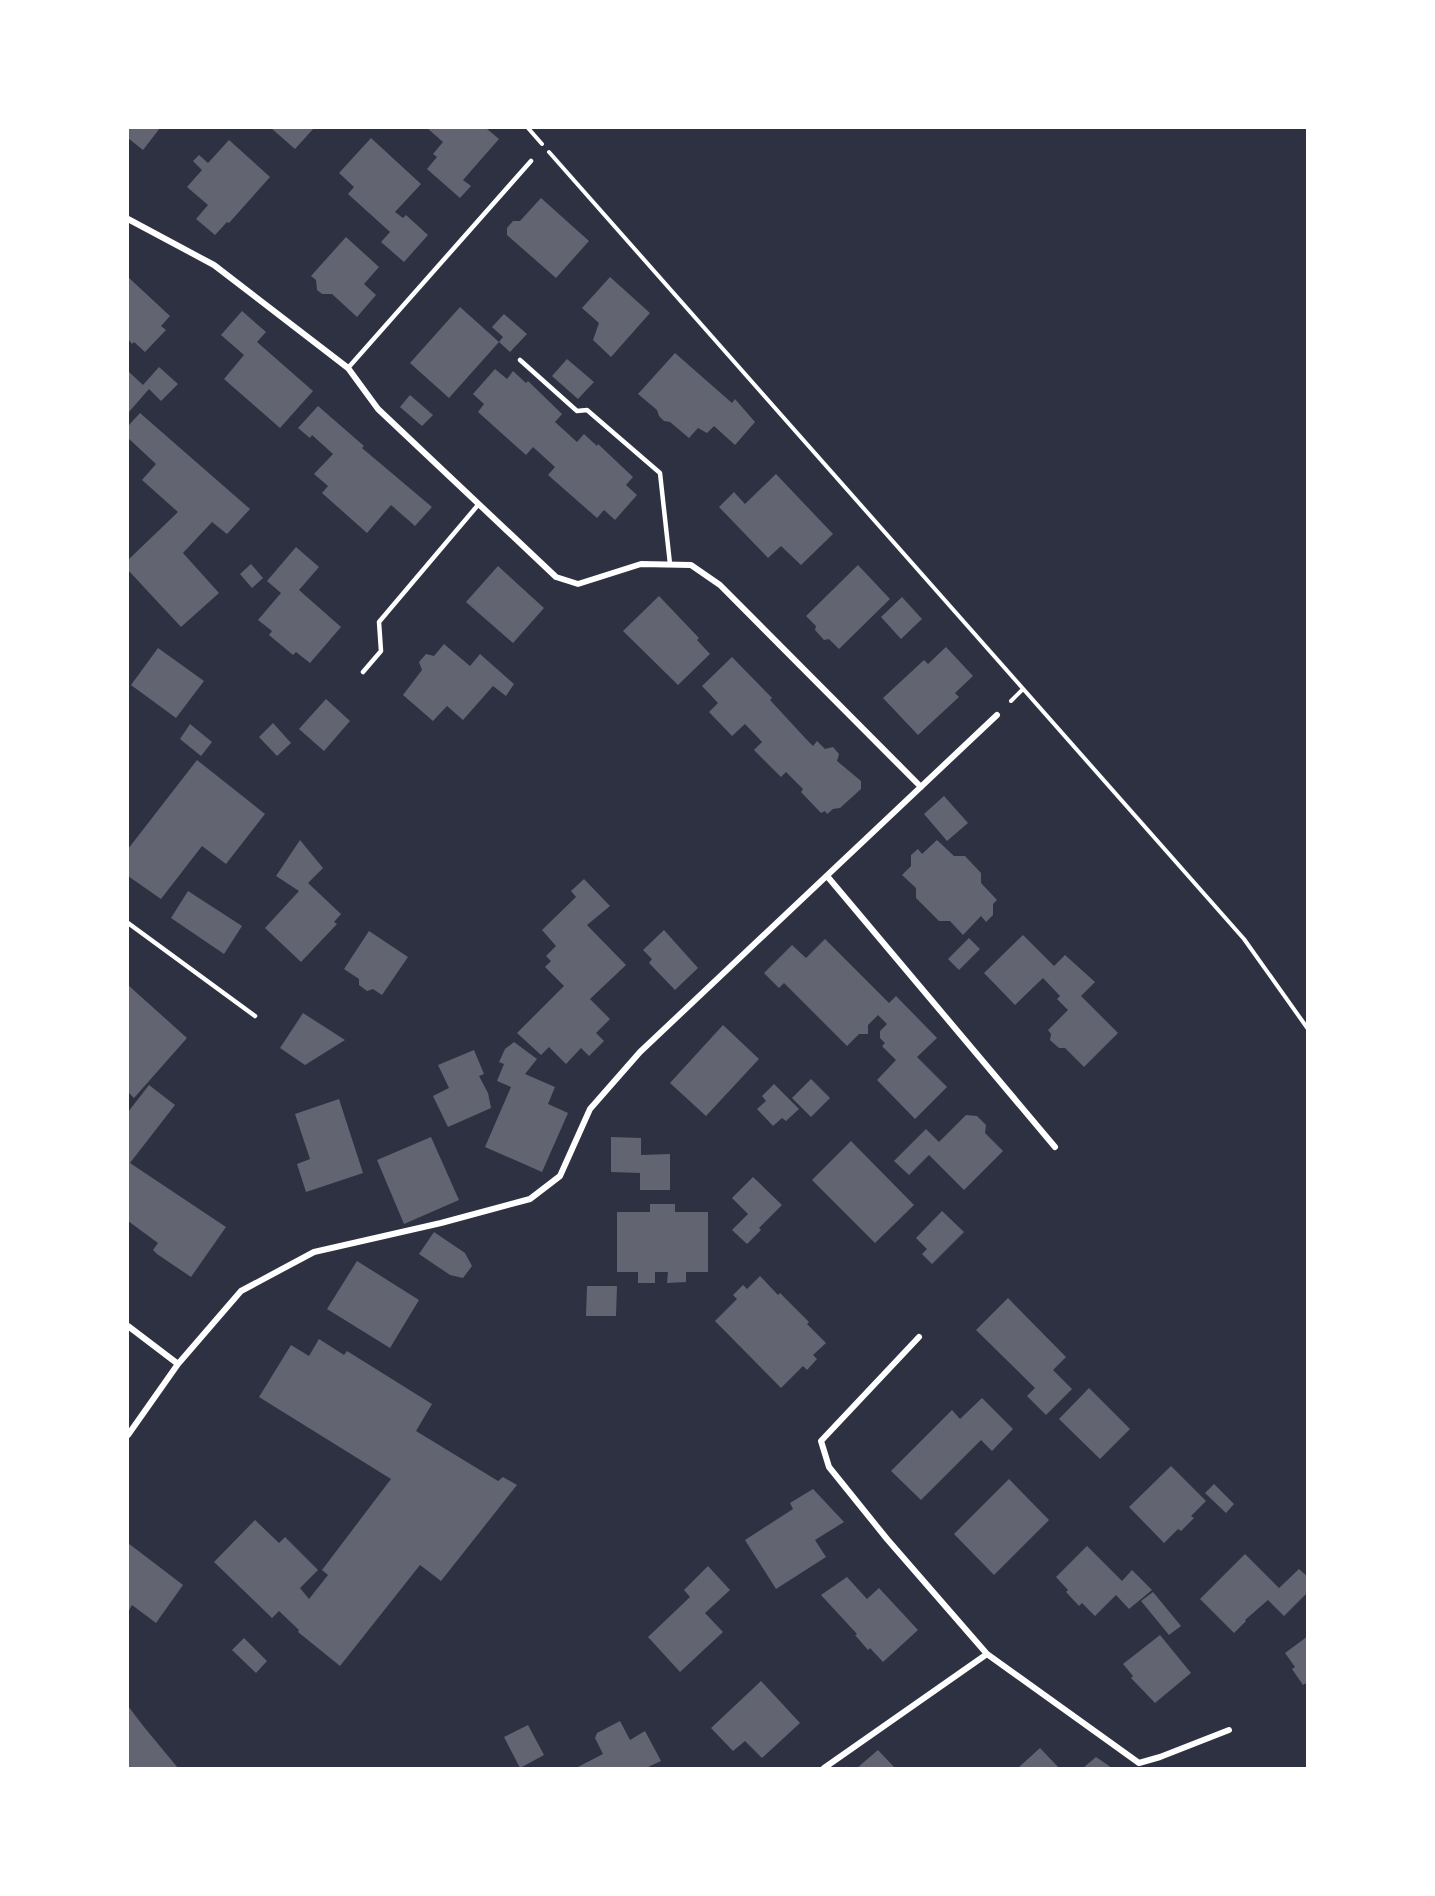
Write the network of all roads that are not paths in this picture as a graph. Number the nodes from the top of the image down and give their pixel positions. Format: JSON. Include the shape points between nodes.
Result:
{"nodes":[{"id":1,"x":531,"y":161,"type":"dead end"},
{"id":2,"x":128,"y":219,"type":"edge"},
{"id":3,"x":520,"y":360,"type":"dead end"},
{"id":4,"x":348,"y":368,"type":"junction"},
{"id":5,"x":478,"y":505,"type":"junction"},
{"id":6,"x":670,"y":564,"type":"junction"},
{"id":7,"x":363,"y":672,"type":"dead end"},
{"id":8,"x":997,"y":715,"type":"dead end"},
{"id":9,"x":921,"y":787,"type":"junction"},
{"id":10,"x":827,"y":876,"type":"junction"},
{"id":11,"x":128,"y":923,"type":"edge"},
{"id":12,"x":255,"y":1016,"type":"dead end"},
{"id":13,"x":1055,"y":1147,"type":"dead end"},
{"id":14,"x":128,"y":1326,"type":"edge"},
{"id":15,"x":918,"y":1337,"type":"dead end"},
{"id":16,"x":178,"y":1364,"type":"junction"},
{"id":17,"x":128,"y":1435,"type":"edge"},
{"id":18,"x":987,"y":1654,"type":"junction"},
{"id":19,"x":1229,"y":1730,"type":"dead end"},
{"id":20,"x":824,"y":1768,"type":"edge"}],
"edges":[{"from":1,"to":4,"type":"lane"},
{"from":2,"to":4,"type":"street","via":[[214,265]]},
{"from":3,"to":6,"type":"lane","via":[[577,411],[587,410],[660,473]]},
{"from":4,"to":5,"type":"street","via":[[378,409]]},
{"from":5,"to":6,"type":"street","via":[[556,577],[578,584],[641,564]]},
{"from":5,"to":7,"type":"lane","via":[[379,622],[381,651]]},
{"from":6,"to":9,"type":"street","via":[[691,565],[720,585]]},
{"from":8,"to":9,"type":"street"},
{"from":9,"to":10,"type":"street"},
{"from":10,"to":13,"type":"street"},
{"from":10,"to":16,"type":"street","via":[[648,1044],[590,1109],[560,1176],[530,1199],[314,1252],[241,1291]]},
{"from":11,"to":12,"type":"lane"},
{"from":14,"to":16,"type":"street"},
{"from":15,"to":18,"type":"street","via":[[821,1441],[829,1467]]},
{"from":16,"to":17,"type":"street"},
{"from":18,"to":19,"type":"street","via":[[1139,1763]]},
{"from":18,"to":20,"type":"street"}]}
